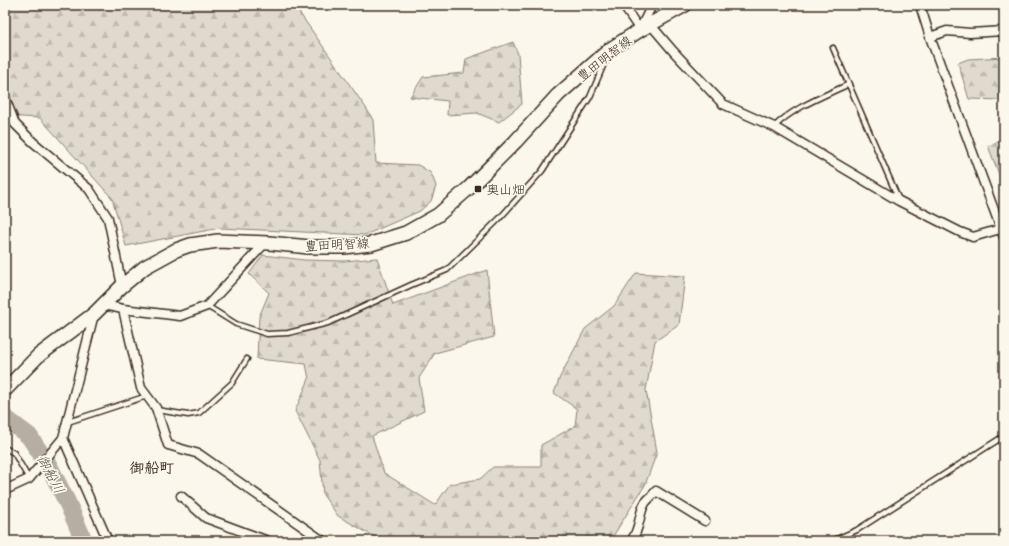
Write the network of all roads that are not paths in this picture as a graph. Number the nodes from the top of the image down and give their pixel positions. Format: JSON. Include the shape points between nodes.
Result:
{"nodes":[{"id":1,"x":623,"y":5,"type":"edge"},
{"id":2,"x":652,"y":5,"type":"edge"},
{"id":3,"x":685,"y":5,"type":"edge"},
{"id":4,"x":920,"y":5,"type":"edge"},
{"id":5,"x":645,"y":27,"type":"junction"},
{"id":6,"x":1004,"y":31,"type":"edge"},
{"id":7,"x":930,"y":37,"type":"junction"},
{"id":8,"x":833,"y":48,"type":"dead end"},
{"id":9,"x":609,"y":50,"type":"junction"},
{"id":10,"x":848,"y":84,"type":"junction"},
{"id":11,"x":5,"y":98,"type":"edge"},
{"id":12,"x":774,"y":127,"type":"junction"},
{"id":13,"x":899,"y":201,"type":"junction"},
{"id":14,"x":1000,"y":229,"type":"junction"},
{"id":15,"x":1004,"y":237,"type":"edge"},
{"id":16,"x":265,"y":243,"type":"junction"},
{"id":17,"x":122,"y":286,"type":"junction"},
{"id":18,"x":207,"y":306,"type":"junction"},
{"id":19,"x":98,"y":309,"type":"junction"},
{"id":20,"x":123,"y":309,"type":"junction"},
{"id":21,"x":247,"y":359,"type":"dead end"},
{"id":22,"x":5,"y":390,"type":"edge"},
{"id":23,"x":147,"y":396,"type":"junction"},
{"id":24,"x":157,"y":410,"type":"junction"},
{"id":25,"x":68,"y":422,"type":"junction"},
{"id":26,"x":1004,"y":436,"type":"edge"},
{"id":27,"x":64,"y":438,"type":"junction"},
{"id":28,"x":5,"y":448,"type":"edge"},
{"id":29,"x":31,"y":477,"type":"junction"},
{"id":30,"x":5,"y":490,"type":"edge"},
{"id":31,"x":181,"y":496,"type":"dead end"},
{"id":32,"x":705,"y":521,"type":"dead end"},
{"id":33,"x":108,"y":541,"type":"edge"},
{"id":34,"x":268,"y":541,"type":"edge"},
{"id":35,"x":323,"y":541,"type":"edge"},
{"id":36,"x":630,"y":541,"type":"edge"},
{"id":37,"x":832,"y":541,"type":"edge"}],
"edges":[{"from":1,"to":5,"type":"street"},
{"from":2,"to":5,"type":"street"},
{"from":3,"to":5,"type":"main road","name":"豊田明智線"},
{"from":4,"to":7,"type":"street"},
{"from":5,"to":9,"type":"main road","name":"豊田明智線"},
{"from":5,"to":12,"type":"street","via":[[673,51],[722,104]]},
{"from":6,"to":7,"type":"street","via":[[947,31]]},
{"from":7,"to":14,"type":"street"},
{"from":8,"to":10,"type":"lane"},
{"from":9,"to":16,"type":"main road","name":"豊田明智線","via":[[558,95],[469,188],[438,215],[406,233],[372,244],[344,247]]},
{"from":9,"to":18,"type":"lane","via":[[590,97],[542,171],[499,219],[447,270],[328,323],[288,333],[267,334],[236,324]]},
{"from":10,"to":12,"type":"lane","via":[[800,108]]},
{"from":10,"to":13,"type":"lane"},
{"from":11,"to":17,"type":"street","via":[[15,124],[89,189],[108,218]]},
{"from":12,"to":13,"type":"street"},
{"from":13,"to":14,"type":"street","via":[[973,237]]},
{"from":14,"to":15,"type":"street"},
{"from":16,"to":17,"type":"main road","name":"豊田明智線","via":[[218,241],[190,245],[145,267]]},
{"from":16,"to":18,"type":"street"},
{"from":17,"to":19,"type":"main road","name":"豊田明智線"},
{"from":18,"to":20,"type":"street","via":[[180,316]]},
{"from":19,"to":20,"type":"street"},
{"from":19,"to":22,"type":"main road","name":"豊田明智線","via":[[38,356]]},
{"from":19,"to":25,"type":"street"},
{"from":20,"to":23,"type":"street","via":[[141,388]]},
{"from":21,"to":24,"type":"lane","via":[[232,383],[199,413],[188,415]]},
{"from":23,"to":24,"type":"street"},
{"from":23,"to":25,"type":"lane"},
{"from":24,"to":35,"type":"street","via":[[168,445],[199,454]]},
{"from":25,"to":27,"type":"street"},
{"from":26,"to":37,"type":"lane","via":[[857,530]]},
{"from":27,"to":29,"type":"street"},
{"from":27,"to":33,"type":"street"},
{"from":28,"to":29,"type":"lane","via":[[14,453]]},
{"from":29,"to":30,"type":"street"},
{"from":31,"to":34,"type":"street","via":[[206,518]]},
{"from":32,"to":36,"type":"street","via":[[656,491],[645,503],[635,536]]}]}
